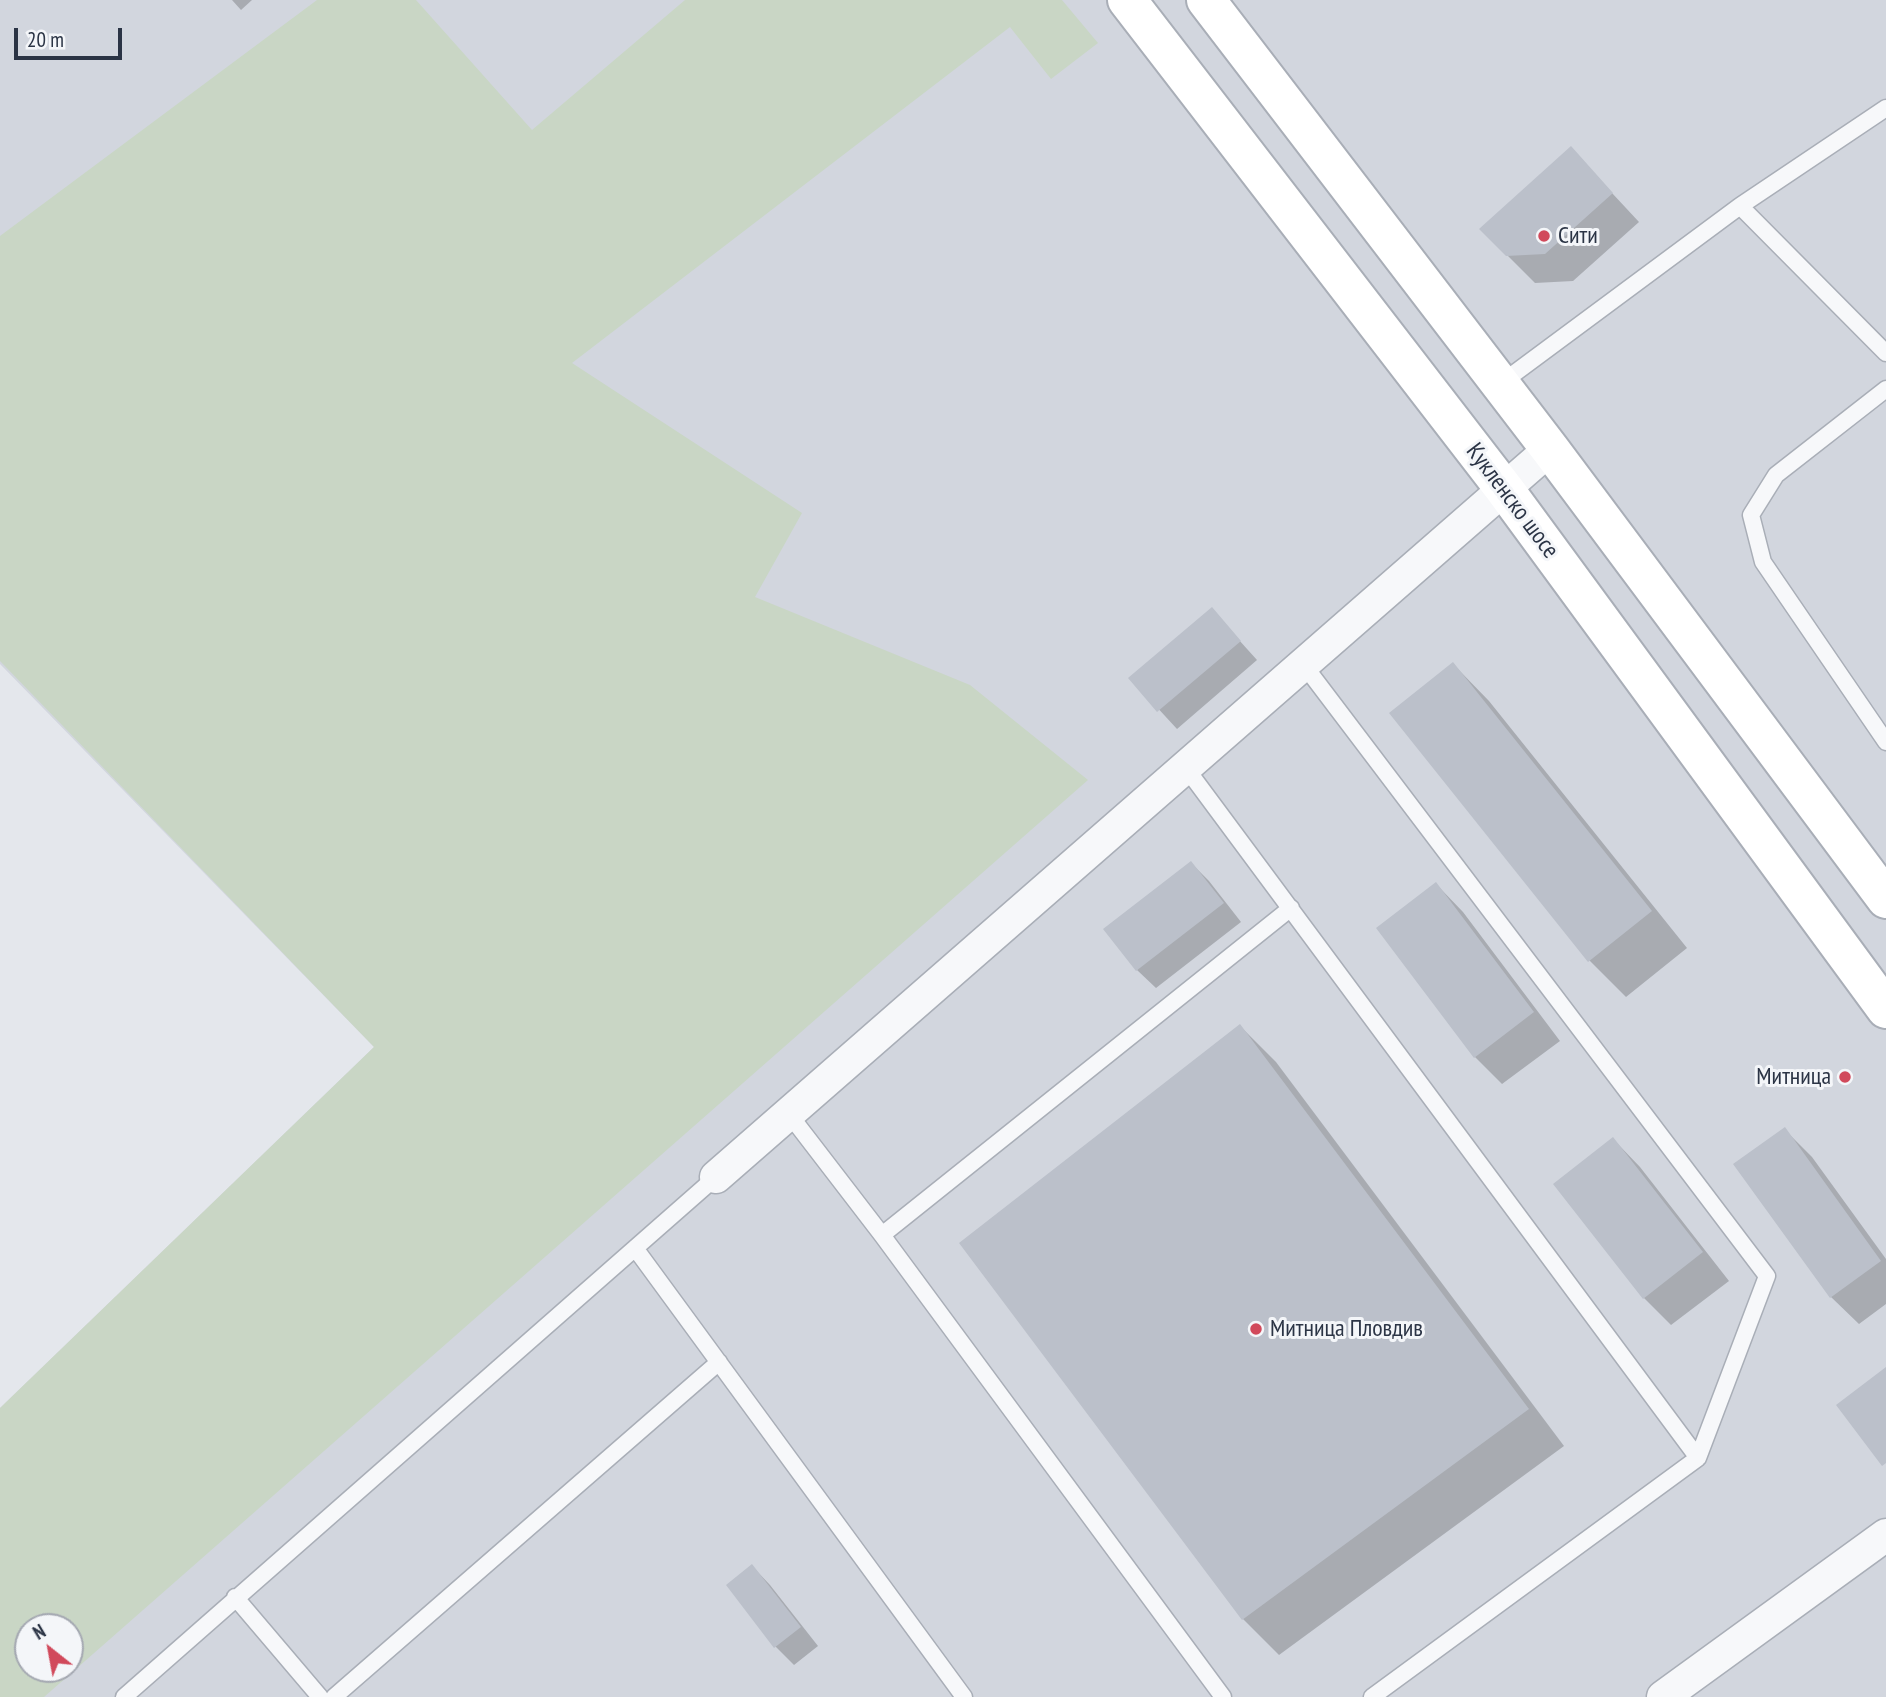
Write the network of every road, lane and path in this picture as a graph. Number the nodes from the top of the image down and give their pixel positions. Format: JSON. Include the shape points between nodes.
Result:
{"nodes":[{"id":1,"x":1128,"y":0,"type":"edge"},
{"id":2,"x":1206,"y":0,"type":"edge"},
{"id":3,"x":1886,"y":108,"type":"edge"},
{"id":4,"x":1740,"y":206,"type":"junction"},
{"id":5,"x":1886,"y":353,"type":"edge"},
{"id":6,"x":1500,"y":384,"type":"junction"},
{"id":7,"x":1886,"y":389,"type":"edge"},
{"id":8,"x":1550,"y":449,"type":"junction"},
{"id":9,"x":1505,"y":490,"type":"junction"},
{"id":10,"x":1304,"y":665,"type":"junction"},
{"id":11,"x":1886,"y":743,"type":"edge"},
{"id":12,"x":1186,"y":768,"type":"junction"},
{"id":13,"x":1886,"y":899,"type":"edge"},
{"id":14,"x":1291,"y":908,"type":"junction"},
{"id":15,"x":1886,"y":1009,"type":"edge"},
{"id":16,"x":789,"y":1114,"type":"junction"},
{"id":17,"x":716,"y":1177,"type":"joint"},
{"id":18,"x":882,"y":1235,"type":"junction"},
{"id":19,"x":635,"y":1248,"type":"junction"},
{"id":20,"x":719,"y":1362,"type":"junction"},
{"id":21,"x":1698,"y":1458,"type":"junction"},
{"id":22,"x":1886,"y":1535,"type":"edge"},
{"id":23,"x":235,"y":1597,"type":"junction"},
{"id":24,"x":124,"y":1697,"type":"edge"},
{"id":25,"x":320,"y":1697,"type":"edge"},
{"id":26,"x":334,"y":1697,"type":"edge"},
{"id":27,"x":964,"y":1697,"type":"edge"},
{"id":28,"x":1223,"y":1697,"type":"edge"},
{"id":29,"x":1372,"y":1697,"type":"edge"},
{"id":30,"x":1663,"y":1697,"type":"edge"}],
"edges":[{"from":1,"to":9,"type":"main road","name":"Кукленско шосе"},
{"from":2,"to":6,"type":"main road"},
{"from":3,"to":4,"type":"lane"},
{"from":4,"to":5,"type":"lane"},
{"from":4,"to":6,"type":"lane"},
{"from":6,"to":8,"type":"main road"},
{"from":7,"to":11,"type":"lane","via":[[1776,475],[1751,515],[1763,562]]},
{"from":8,"to":9,"type":"street"},
{"from":8,"to":13,"type":"main road"},
{"from":9,"to":10,"type":"street"},
{"from":9,"to":15,"type":"main road","name":"Кукленско шосе"},
{"from":10,"to":12,"type":"street"},
{"from":10,"to":21,"type":"lane","via":[[1767,1276]]},
{"from":12,"to":14,"type":"lane"},
{"from":12,"to":16,"type":"street"},
{"from":14,"to":18,"type":"lane"},
{"from":14,"to":21,"type":"lane"},
{"from":16,"to":17,"type":"street"},
{"from":16,"to":18,"type":"lane"},
{"from":17,"to":19,"type":"lane"},
{"from":18,"to":28,"type":"lane"},
{"from":19,"to":20,"type":"lane"},
{"from":19,"to":23,"type":"lane"},
{"from":20,"to":26,"type":"lane"},
{"from":20,"to":27,"type":"lane"},
{"from":21,"to":29,"type":"lane"},
{"from":22,"to":30,"type":"street"},
{"from":23,"to":24,"type":"lane"},
{"from":23,"to":25,"type":"lane"}]}
